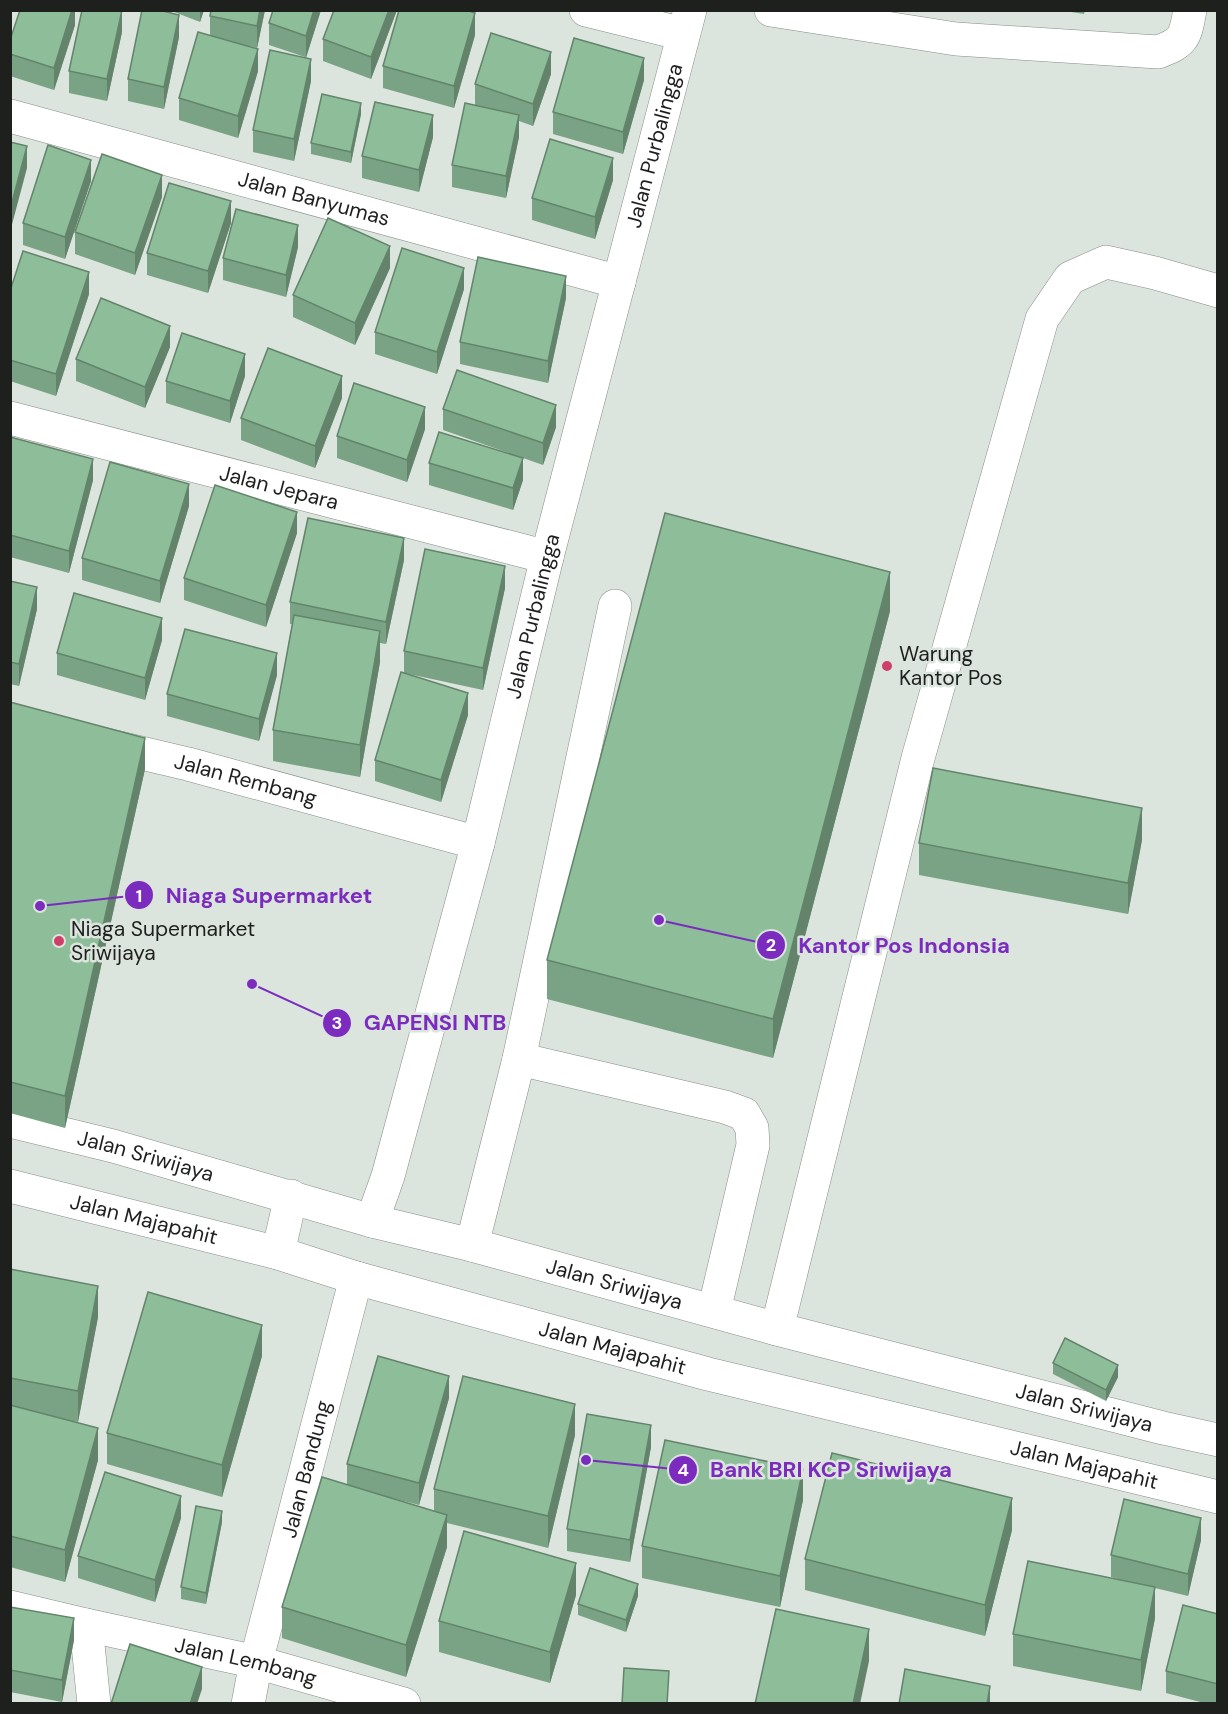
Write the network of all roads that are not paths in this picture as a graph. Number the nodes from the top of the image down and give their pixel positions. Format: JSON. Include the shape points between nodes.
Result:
{"nodes":[{"id":1,"x":586,"y":10,"type":"edge"},
{"id":2,"x":771,"y":10,"type":"edge"},
{"id":3,"x":1191,"y":10,"type":"edge"},
{"id":4,"x":686,"y":22,"type":"edge"},
{"id":5,"x":10,"y":116,"type":"edge"},
{"id":6,"x":619,"y":282,"type":"junction"},
{"id":7,"x":1218,"y":291,"type":"edge"},
{"id":8,"x":10,"y":418,"type":"edge"},
{"id":9,"x":547,"y":557,"type":"junction"},
{"id":10,"x":615,"y":606,"type":"dead end"},
{"id":11,"x":77,"y":738,"type":"edge"},
{"id":12,"x":478,"y":843,"type":"junction"},
{"id":13,"x":519,"y":1059,"type":"junction"},
{"id":14,"x":10,"y":1121,"type":"edge"},
{"id":15,"x":10,"y":1186,"type":"edge"},
{"id":16,"x":291,"y":1196,"type":"junction"},
{"id":17,"x":372,"y":1221,"type":"junction"},
{"id":18,"x":472,"y":1245,"type":"junction"},
{"id":19,"x":278,"y":1253,"type":"junction"},
{"id":20,"x":356,"y":1278,"type":"junction"},
{"id":21,"x":714,"y":1311,"type":"junction"},
{"id":22,"x":777,"y":1329,"type":"junction"},
{"id":23,"x":1218,"y":1440,"type":"edge"},
{"id":24,"x":1218,"y":1497,"type":"edge"},
{"id":25,"x":10,"y":1607,"type":"edge"},
{"id":26,"x":86,"y":1625,"type":"junction"},
{"id":27,"x":256,"y":1662,"type":"junction"},
{"id":28,"x":94,"y":1704,"type":"edge"},
{"id":29,"x":248,"y":1704,"type":"edge"},
{"id":30,"x":404,"y":1704,"type":"edge"}],
"edges":[{"from":1,"to":4,"type":"street"},
{"from":2,"to":3,"type":"street","via":[[956,39],[1158,52],[1185,36]]},
{"from":4,"to":6,"type":"street","name":"Jalan Purbalingga"},
{"from":5,"to":6,"type":"street","name":"Jalan Banyumas"},
{"from":6,"to":9,"type":"street","name":"Jalan Purbalingga"},
{"from":7,"to":22,"type":"street","via":[[1106,262],[1070,278],[1041,319],[918,758]]},
{"from":8,"to":9,"type":"street","name":"Jalan Jepara"},
{"from":9,"to":12,"type":"street","name":"Jalan Purbalingga"},
{"from":10,"to":13,"type":"street"},
{"from":11,"to":12,"type":"street","name":"Jalan Rembang"},
{"from":12,"to":17,"type":"street","name":"Jalan Purbalingga","via":[[388,1176]]},
{"from":13,"to":18,"type":"street"},
{"from":13,"to":21,"type":"street","via":[[744,1114],[752,1128],[753,1145]]},
{"from":14,"to":16,"type":"street","name":"Jalan Sriwijaya"},
{"from":15,"to":19,"type":"street","name":"Jalan Majapahit"},
{"from":16,"to":17,"type":"street","name":"Jalan Sriwijaya"},
{"from":16,"to":19,"type":"street"},
{"from":17,"to":18,"type":"street","name":"Jalan Sriwijaya"},
{"from":18,"to":21,"type":"street","name":"Jalan Sriwijaya"},
{"from":19,"to":20,"type":"street","name":"Jalan Majapahit"},
{"from":20,"to":24,"type":"street","name":"Jalan Majapahit","via":[[708,1374]]},
{"from":20,"to":27,"type":"street","name":"Jalan Bandung"},
{"from":21,"to":22,"type":"street","name":"Jalan Sriwijaya"},
{"from":22,"to":23,"type":"street","name":"Jalan Sriwijaya"},
{"from":25,"to":26,"type":"street","name":"Jalan Lembang"},
{"from":26,"to":27,"type":"street","name":"Jalan Lembang"},
{"from":26,"to":28,"type":"street"},
{"from":27,"to":29,"type":"street","name":"Jalan Bandung"},
{"from":27,"to":30,"type":"street","name":"Jalan Lembang"}]}
